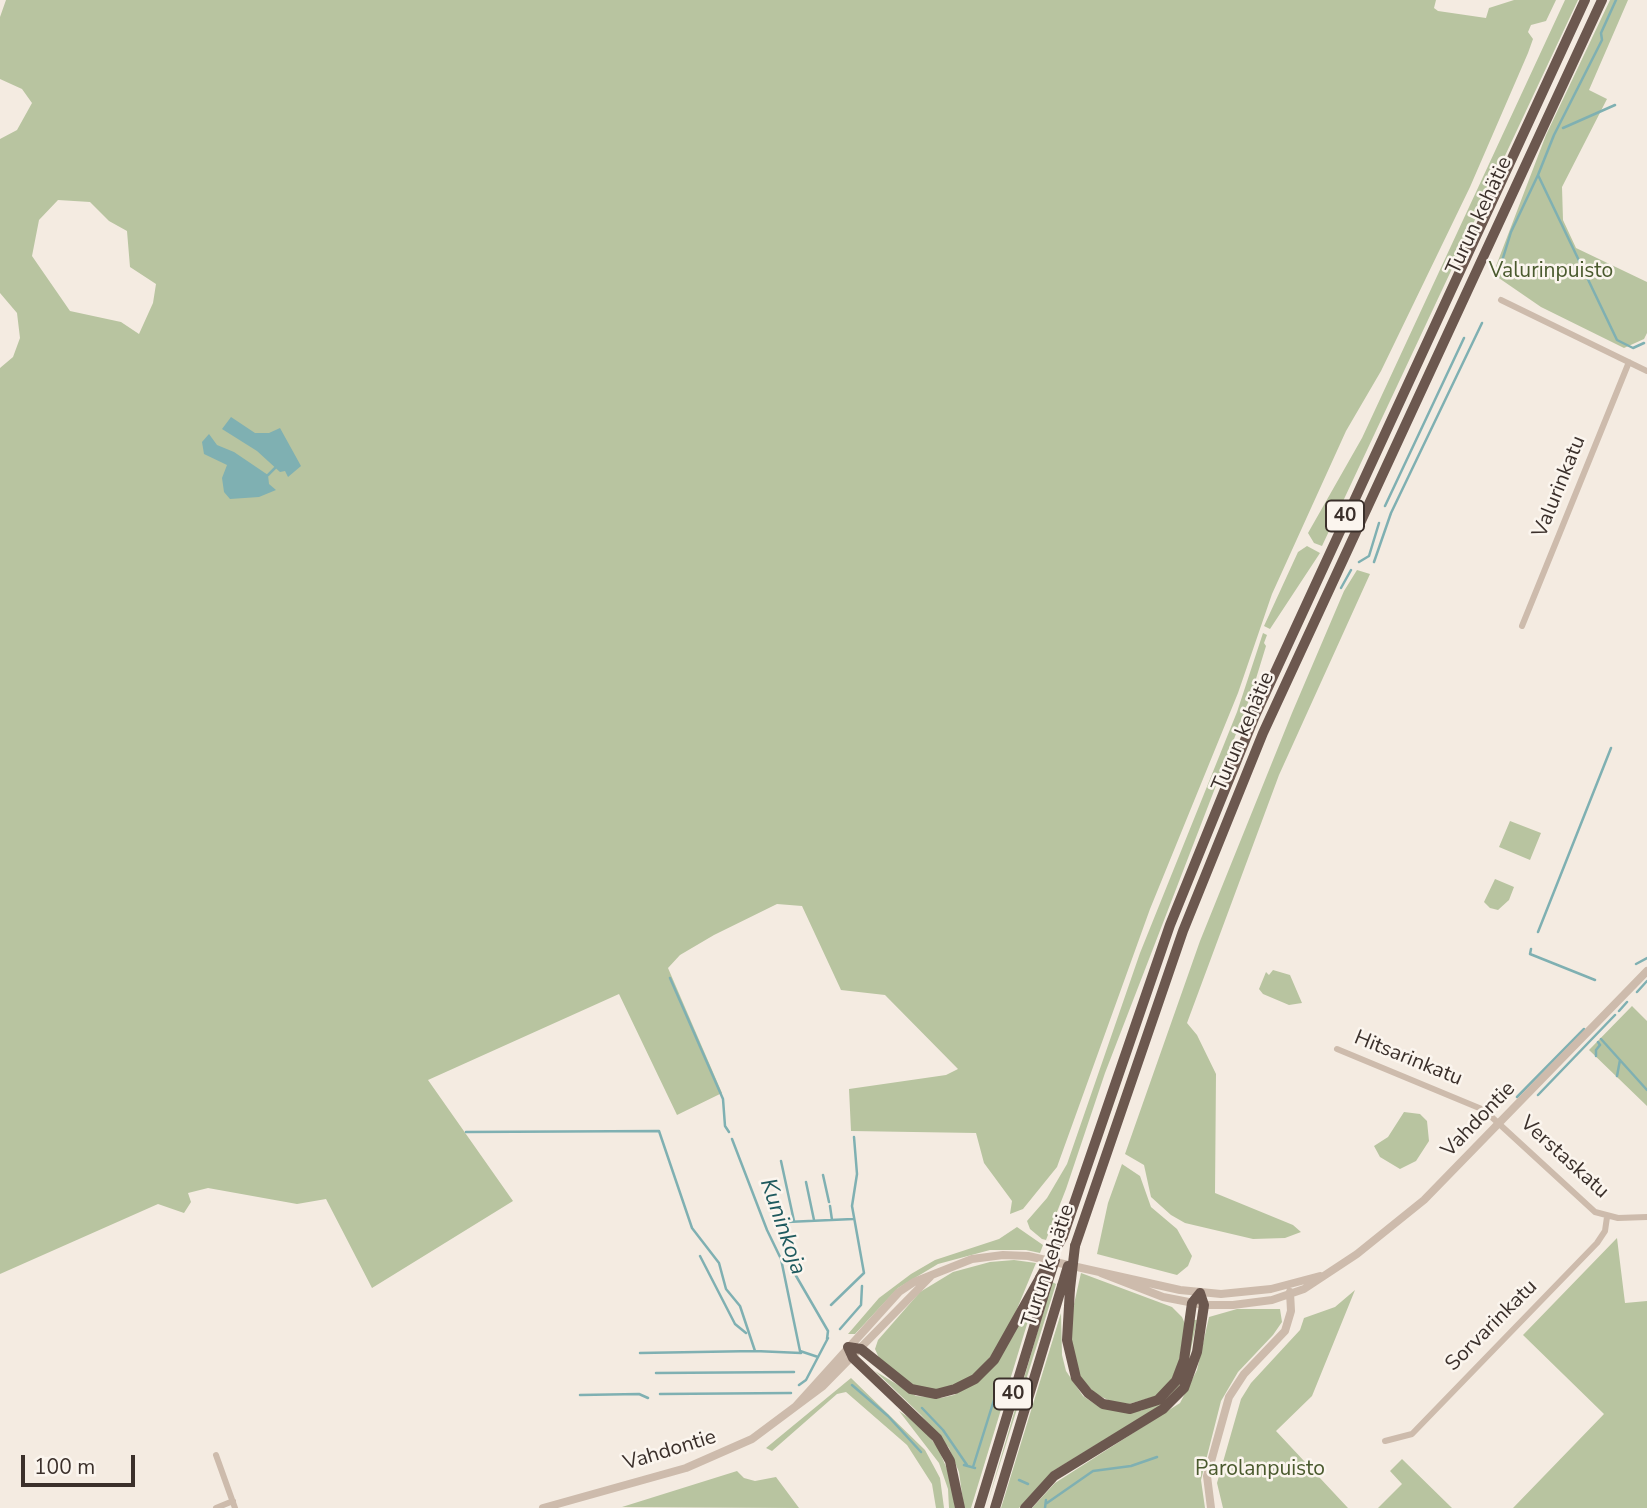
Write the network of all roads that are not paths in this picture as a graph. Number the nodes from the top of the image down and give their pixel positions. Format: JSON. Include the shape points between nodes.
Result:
{"nodes":[{"id":1,"x":1585,"y":0,"type":"edge"},
{"id":2,"x":1602,"y":0,"type":"edge"},
{"id":3,"x":1501,"y":300,"type":"dead end"},
{"id":4,"x":1629,"y":362,"type":"junction"},
{"id":5,"x":1647,"y":371,"type":"edge"},
{"id":6,"x":1522,"y":626,"type":"dead end"},
{"id":7,"x":1647,"y":971,"type":"edge"},
{"id":8,"x":1337,"y":1049,"type":"dead end"},
{"id":9,"x":1500,"y":1124,"type":"junction"},
{"id":10,"x":1607,"y":1217,"type":"junction"},
{"id":11,"x":1647,"y":1217,"type":"edge"},
{"id":12,"x":1101,"y":1273,"type":"junction"},
{"id":13,"x":933,"y":1274,"type":"junction"},
{"id":14,"x":1321,"y":1275,"type":"junction"},
{"id":15,"x":1044,"y":1279,"type":"junction"},
{"id":16,"x":1288,"y":1285,"type":"junction"},
{"id":17,"x":1066,"y":1288,"type":"junction"},
{"id":18,"x":1200,"y":1293,"type":"junction"},
{"id":19,"x":1291,"y":1296,"type":"junction"},
{"id":20,"x":1192,"y":1303,"type":"junction"},
{"id":21,"x":1204,"y":1305,"type":"junction"},
{"id":22,"x":848,"y":1347,"type":"junction"},
{"id":23,"x":861,"y":1349,"type":"junction"},
{"id":24,"x":853,"y":1358,"type":"junction"},
{"id":25,"x":796,"y":1406,"type":"junction"},
{"id":26,"x":1385,"y":1441,"type":"dead end"},
{"id":27,"x":216,"y":1455,"type":"dead end"},
{"id":28,"x":234,"y":1505,"type":"edge"},
{"id":29,"x":216,"y":1508,"type":"edge"},
{"id":30,"x":543,"y":1508,"type":"edge"},
{"id":31,"x":960,"y":1508,"type":"edge"},
{"id":32,"x":979,"y":1508,"type":"edge"},
{"id":33,"x":995,"y":1508,"type":"edge"},
{"id":34,"x":1025,"y":1508,"type":"edge"},
{"id":35,"x":1211,"y":1508,"type":"edge"}],
"edges":[{"from":1,"to":15,"type":"highway","name":"Turun kehätie","number":"40","bridge":true,"via":[[1254,718],[1170,925]]},
{"from":2,"to":17,"type":"highway","name":"Turun kehätie","number":"40","bridge":true,"via":[[1263,733],[1183,931],[1075,1246]]},
{"from":3,"to":4,"type":"street"},
{"from":4,"to":5,"type":"street"},
{"from":4,"to":6,"type":"street","name":"Valurinkatu"},
{"from":7,"to":9,"type":"street","name":"Vahdontie"},
{"from":8,"to":9,"type":"street","name":"Hitsarinkatu","via":[[1477,1106]]},
{"from":9,"to":10,"type":"street","name":"Verstaskatu","via":[[1586,1206]]},
{"from":9,"to":14,"type":"street","name":"Vahdontie","via":[[1407,1215]]},
{"from":10,"to":11,"type":"street","name":"Verstaskatu"},
{"from":10,"to":26,"type":"street","name":"Sorvarinkatu","via":[[1597,1243],[1412,1434]]},
{"from":12,"to":13,"type":"street","name":"Vahdontie","via":[[1003,1255],[972,1259]]},
{"from":12,"to":18,"type":"street","name":"Vahdontie"},
{"from":12,"to":20,"type":"street","name":"Vahdontie","via":[[1141,1290]]},
{"from":13,"to":22,"type":"street","name":"Vahdontie","via":[[899,1292]]},
{"from":13,"to":23,"type":"street","name":"Vahdontie"},
{"from":14,"to":16,"type":"street","name":"Vahdontie"},
{"from":14,"to":19,"type":"street","name":"Vahdontie"},
{"from":15,"to":23,"type":"highway","via":[[994,1360],[975,1379],[955,1389],[936,1394],[911,1389]]},
{"from":15,"to":32,"type":"highway","name":"Turun kehätie","number":"40"},
{"from":16,"to":18,"type":"street","name":"Vahdontie","via":[[1255,1292]]},
{"from":16,"to":19,"type":"street"},
{"from":17,"to":20,"type":"highway","via":[[1072,1369],[1088,1393],[1103,1404],[1121,1408],[1150,1404],[1175,1381],[1184,1360]]},
{"from":17,"to":33,"type":"highway","name":"Turun kehätie","number":"40"},
{"from":18,"to":20,"type":"highway"},
{"from":18,"to":21,"type":"highway"},
{"from":19,"to":21,"type":"street","name":"Vahdontie","via":[[1233,1306]]},
{"from":19,"to":35,"type":"street","via":[[1285,1331],[1229,1397],[1207,1476]]},
{"from":20,"to":21,"type":"street","name":"Vahdontie"},
{"from":21,"to":34,"type":"highway","via":[[1195,1364],[1177,1397],[1075,1461],[1044,1485]]},
{"from":22,"to":23,"type":"highway"},
{"from":22,"to":24,"type":"highway"},
{"from":22,"to":25,"type":"street","name":"Vahdontie"},
{"from":23,"to":24,"type":"street","name":"Vahdontie"},
{"from":24,"to":25,"type":"street","name":"Vahdontie"},
{"from":24,"to":31,"type":"highway","via":[[937,1438],[950,1461]]},
{"from":25,"to":30,"type":"street","name":"Vahdontie","via":[[752,1439],[718,1457]]},
{"from":27,"to":28,"type":"street"},
{"from":28,"to":29,"type":"street"}]}
